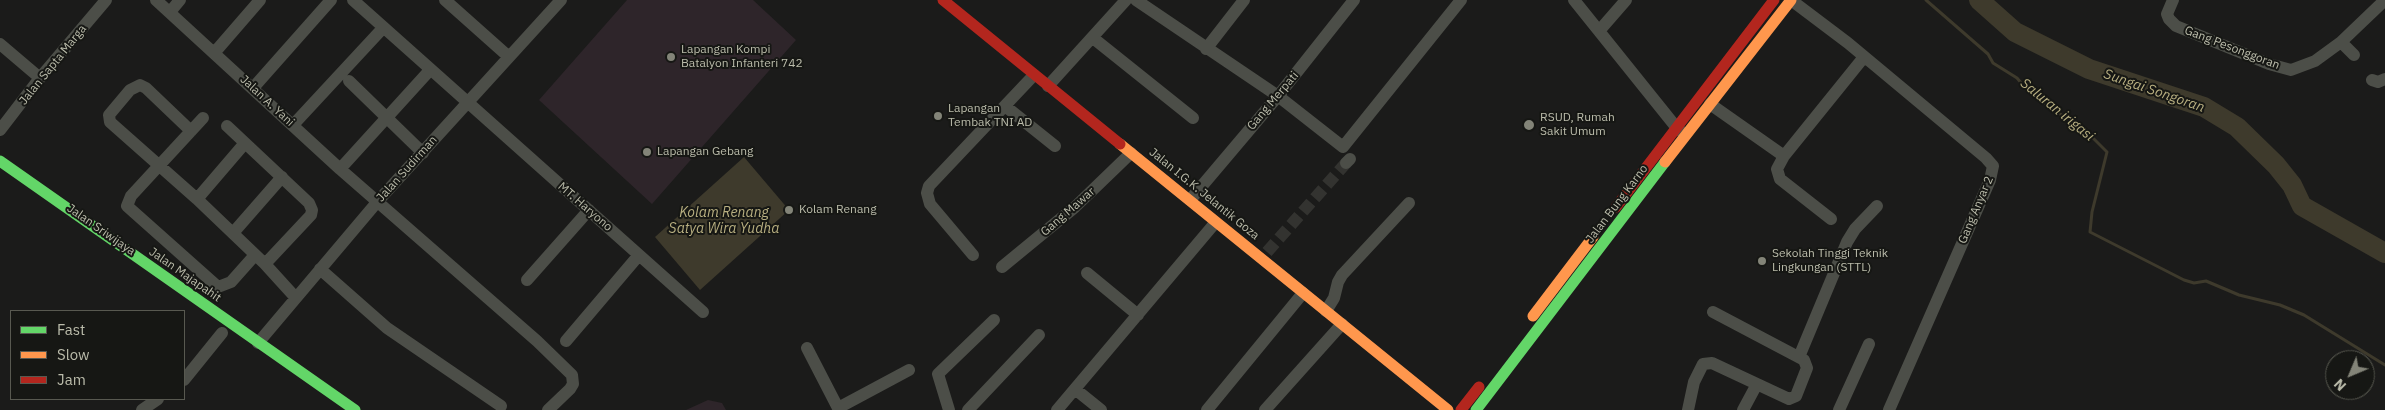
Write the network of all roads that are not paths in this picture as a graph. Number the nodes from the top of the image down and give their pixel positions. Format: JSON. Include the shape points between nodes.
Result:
{"nodes":[{"id":1,"x":106,"y":0,"type":"edge"},
{"id":2,"x":156,"y":0,"type":"edge"},
{"id":3,"x":180,"y":0,"type":"edge"},
{"id":4,"x":260,"y":0,"type":"edge"},
{"id":5,"x":331,"y":0,"type":"edge"},
{"id":6,"x":353,"y":0,"type":"edge"},
{"id":7,"x":445,"y":0,"type":"edge"},
{"id":8,"x":561,"y":0,"type":"edge"},
{"id":9,"x":943,"y":0,"type":"edge"},
{"id":10,"x":1126,"y":0,"type":"edge"},
{"id":11,"x":1136,"y":0,"type":"edge"},
{"id":12,"x":1244,"y":0,"type":"edge"},
{"id":13,"x":1354,"y":0,"type":"edge"},
{"id":14,"x":1461,"y":0,"type":"edge"},
{"id":15,"x":1574,"y":0,"type":"edge"},
{"id":16,"x":1626,"y":0,"type":"edge"},
{"id":17,"x":1774,"y":0,"type":"edge"},
{"id":18,"x":1791,"y":0,"type":"edge"},
{"id":19,"x":2173,"y":0,"type":"edge"},
{"id":20,"x":2383,"y":2,"type":"edge"},
{"id":21,"x":170,"y":12,"type":"junction"},
{"id":22,"x":383,"y":28,"type":"junction"},
{"id":23,"x":1599,"y":31,"type":"junction"},
{"id":24,"x":1093,"y":38,"type":"junction"},
{"id":25,"x":2341,"y":42,"type":"junction"},
{"id":26,"x":0,"y":44,"type":"edge"},
{"id":27,"x":1206,"y":49,"type":"junction"},
{"id":28,"x":215,"y":52,"type":"junction"},
{"id":29,"x":2354,"y":55,"type":"dead end"},
{"id":30,"x":509,"y":57,"type":"junction"},
{"id":31,"x":1864,"y":57,"type":"junction"},
{"id":32,"x":430,"y":70,"type":"junction"},
{"id":33,"x":1034,"y":75,"type":"junction"},
{"id":34,"x":40,"y":78,"type":"junction"},
{"id":35,"x":349,"y":81,"type":"dead end"},
{"id":36,"x":1048,"y":86,"type":"junction"},
{"id":37,"x":253,"y":88,"type":"junction"},
{"id":38,"x":1278,"y":96,"type":"junction"},
{"id":39,"x":467,"y":103,"type":"junction"},
{"id":40,"x":1710,"y":104,"type":"junction"},
{"id":41,"x":1005,"y":106,"type":"junction"},
{"id":42,"x":203,"y":118,"type":"dead end"},
{"id":43,"x":385,"y":118,"type":"junction"},
{"id":44,"x":1193,"y":118,"type":"dead end"},
{"id":45,"x":293,"y":125,"type":"junction"},
{"id":46,"x":227,"y":126,"type":"dead end"},
{"id":47,"x":0,"y":130,"type":"edge"},
{"id":48,"x":191,"y":131,"type":"junction"},
{"id":49,"x":1681,"y":131,"type":"junction"},
{"id":50,"x":245,"y":143,"type":"junction"},
{"id":51,"x":1055,"y":146,"type":"dead end"},
{"id":52,"x":423,"y":153,"type":"junction"},
{"id":53,"x":1131,"y":153,"type":"junction"},
{"id":54,"x":1784,"y":156,"type":"junction"},
{"id":55,"x":0,"y":160,"type":"edge"},
{"id":56,"x":159,"y":166,"type":"junction"},
{"id":57,"x":340,"y":169,"type":"junction"},
{"id":58,"x":282,"y":177,"type":"junction"},
{"id":59,"x":197,"y":199,"type":"junction"},
{"id":60,"x":1190,"y":200,"type":"junction"},
{"id":61,"x":378,"y":201,"type":"junction"},
{"id":62,"x":1409,"y":203,"type":"dead end"},
{"id":63,"x":1876,"y":206,"type":"dead end"},
{"id":64,"x":589,"y":210,"type":"junction"},
{"id":65,"x":56,"y":215,"type":"dead end"},
{"id":66,"x":1831,"y":218,"type":"dead end"},
{"id":67,"x":1215,"y":223,"type":"junction"},
{"id":68,"x":233,"y":233,"type":"junction"},
{"id":69,"x":639,"y":255,"type":"junction"},
{"id":70,"x":973,"y":255,"type":"dead end"},
{"id":71,"x":260,"y":259,"type":"junction"},
{"id":72,"x":1002,"y":267,"type":"dead end"},
{"id":73,"x":320,"y":269,"type":"junction"},
{"id":74,"x":1087,"y":274,"type":"dead end"},
{"id":75,"x":527,"y":280,"type":"dead end"},
{"id":76,"x":158,"y":287,"type":"dead end"},
{"id":77,"x":1303,"y":293,"type":"junction"},
{"id":78,"x":295,"y":297,"type":"junction"},
{"id":79,"x":703,"y":312,"type":"dead end"},
{"id":80,"x":1326,"y":312,"type":"junction"},
{"id":81,"x":1714,"y":312,"type":"dead end"},
{"id":82,"x":1138,"y":315,"type":"junction"},
{"id":83,"x":994,"y":320,"type":"dead end"},
{"id":84,"x":209,"y":324,"type":"dead end"},
{"id":85,"x":1342,"y":324,"type":"junction"},
{"id":86,"x":1039,"y":335,"type":"dead end"},
{"id":87,"x":227,"y":336,"type":"joint"},
{"id":88,"x":566,"y":341,"type":"dead end"},
{"id":89,"x":258,"y":343,"type":"junction"},
{"id":90,"x":1869,"y":344,"type":"dead end"},
{"id":91,"x":807,"y":348,"type":"dead end"},
{"id":92,"x":1801,"y":358,"type":"junction"},
{"id":93,"x":909,"y":370,"type":"dead end"},
{"id":94,"x":185,"y":379,"type":"edge"},
{"id":95,"x":1757,"y":384,"type":"junction"},
{"id":96,"x":1074,"y":389,"type":"junction"},
{"id":97,"x":157,"y":400,"type":"edge"},
{"id":98,"x":501,"y":406,"type":"dead end"},
{"id":99,"x":839,"y":409,"type":"edge"},
{"id":100,"x":142,"y":410,"type":"edge"},
{"id":101,"x":355,"y":410,"type":"edge"},
{"id":102,"x":548,"y":410,"type":"edge"},
{"id":103,"x":949,"y":410,"type":"edge"},
{"id":104,"x":968,"y":410,"type":"edge"},
{"id":105,"x":1058,"y":410,"type":"edge"},
{"id":106,"x":1101,"y":410,"type":"edge"},
{"id":107,"x":1207,"y":410,"type":"edge"},
{"id":108,"x":1265,"y":410,"type":"edge"},
{"id":109,"x":1448,"y":410,"type":"edge"},
{"id":110,"x":1461,"y":410,"type":"edge"},
{"id":111,"x":1476,"y":410,"type":"edge"},
{"id":112,"x":1688,"y":410,"type":"edge"},
{"id":113,"x":1743,"y":410,"type":"edge"},
{"id":114,"x":1839,"y":410,"type":"edge"},
{"id":115,"x":1889,"y":410,"type":"edge"}],
"edges":[{"from":1,"to":34,"type":"street","name":"Jalan Sapta Marga"},
{"from":2,"to":21,"type":"street","name":"Jalan A. Yani"},
{"from":3,"to":21,"type":"street"},
{"from":4,"to":28,"type":"street"},
{"from":5,"to":37,"type":"street"},
{"from":6,"to":22,"type":"street","name":"MT. Haryono"},
{"from":7,"to":30,"type":"street"},
{"from":8,"to":30,"type":"street","name":"Jalan Sudirman"},
{"from":9,"to":33,"type":"main road","name":"Jalan I.G.K. Jelantik Goza"},
{"from":10,"to":24,"type":"street"},
{"from":11,"to":27,"type":"street"},
{"from":12,"to":27,"type":"street"},
{"from":13,"to":38,"type":"street","name":"Gang Merpati"},
{"from":14,"to":38,"type":"street","via":[[1343,147]]},
{"from":15,"to":23,"type":"street"},
{"from":16,"to":23,"type":"street"},
{"from":17,"to":49,"type":"main road","name":"Jalan Bung Karno"},
{"from":18,"to":31,"type":"street","name":"Gang Anyar 2"},
{"from":18,"to":40,"type":"main road"},
{"from":19,"to":25,"type":"street","name":"Gang Pesonggoran","via":[[2168,14],[2176,26],[2291,70],[2315,61]]},
{"from":20,"to":25,"type":"street","name":"Gang Pesonggoran"},
{"from":21,"to":28,"type":"street","name":"Jalan A. Yani"},
{"from":22,"to":32,"type":"street","name":"MT. Haryono"},
{"from":22,"to":45,"type":"street"},
{"from":23,"to":49,"type":"street"},
{"from":24,"to":36,"type":"street"},
{"from":24,"to":44,"type":"street"},
{"from":25,"to":29,"type":"street"},
{"from":26,"to":34,"type":"street"},
{"from":27,"to":38,"type":"street"},
{"from":28,"to":37,"type":"street","name":"Jalan A. Yani"},
{"from":30,"to":39,"type":"street","name":"Jalan Sudirman"},
{"from":31,"to":54,"type":"street"},
{"from":31,"to":115,"type":"street","name":"Gang Anyar 2","via":[[1992,166],[1990,180]]},
{"from":32,"to":39,"type":"street","name":"MT. Haryono"},
{"from":32,"to":43,"type":"street"},
{"from":33,"to":36,"type":"main road","name":"Jalan I.G.K. Jelantik Goza"},
{"from":33,"to":41,"type":"street"},
{"from":34,"to":47,"type":"street","name":"Jalan Sapta Marga"},
{"from":35,"to":43,"type":"street"},
{"from":36,"to":53,"type":"main road","name":"Jalan I.G.K. Jelantik Goza"},
{"from":37,"to":45,"type":"street","name":"Jalan A. Yani"},
{"from":38,"to":60,"type":"street","name":"Gang Merpati"},
{"from":39,"to":52,"type":"street","name":"Jalan Sudirman"},
{"from":39,"to":64,"type":"street","name":"MT. Haryono"},
{"from":40,"to":49,"type":"main road"},
{"from":40,"to":54,"type":"street"},
{"from":41,"to":51,"type":"street"},
{"from":41,"to":70,"type":"street","via":[[928,186],[930,204]]},
{"from":42,"to":48,"type":"street"},
{"from":43,"to":52,"type":"street"},
{"from":43,"to":57,"type":"street"},
{"from":45,"to":57,"type":"street","name":"Jalan A. Yani"},
{"from":46,"to":50,"type":"street"},
{"from":48,"to":56,"type":"street"},
{"from":48,"to":56,"type":"street","via":[[146,88],[140,86],[130,90],[108,115],[110,122]]},
{"from":49,"to":110,"type":"main road","name":"Jalan Bung Karno","via":[[1608,217]]},
{"from":49,"to":111,"type":"main road"},
{"from":50,"to":58,"type":"street"},
{"from":50,"to":59,"type":"street"},
{"from":52,"to":61,"type":"street","name":"Jalan Sudirman"},
{"from":53,"to":60,"type":"main road","name":"Jalan I.G.K. Jelantik Goza"},
{"from":53,"to":72,"type":"street","name":"Gang Mawar","via":[[1076,207]]},
{"from":54,"to":66,"type":"street","via":[[1777,169],[1780,178]]},
{"from":55,"to":89,"type":"main road","name":"Jalan Majapahit"},
{"from":56,"to":59,"type":"street"},
{"from":56,"to":71,"type":"street","via":[[127,202],[131,212],[218,287],[231,282]]},
{"from":57,"to":61,"type":"street","name":"Jalan A. Yani"},
{"from":58,"to":68,"type":"street"},
{"from":58,"to":71,"type":"street","via":[[309,203],[311,215]]},
{"from":59,"to":68,"type":"street"},
{"from":60,"to":67,"type":"main road","name":"Jalan I.G.K. Jelantik Goza"},
{"from":61,"to":73,"type":"street","name":"Jalan Sudirman"},
{"from":61,"to":102,"type":"street","name":"Jalan A. Yani","via":[[572,374],[570,389]]},
{"from":62,"to":80,"type":"street","via":[[1342,275]]},
{"from":63,"to":92,"type":"street","via":[[1847,242]]},
{"from":64,"to":69,"type":"street","name":"MT. Haryono"},
{"from":64,"to":75,"type":"street"},
{"from":65,"to":76,"type":"main road","name":"Jalan Sriwijaya"},
{"from":67,"to":77,"type":"main road","name":"Jalan I.G.K. Jelantik Goza","via":[[1264,255]]},
{"from":67,"to":82,"type":"street"},
{"from":68,"to":71,"type":"street"},
{"from":69,"to":79,"type":"street","name":"MT. Haryono"},
{"from":69,"to":88,"type":"street"},
{"from":71,"to":78,"type":"street"},
{"from":73,"to":78,"type":"street","name":"Jalan Sudirman"},
{"from":73,"to":98,"type":"street","via":[[386,328]]},
{"from":74,"to":82,"type":"street"},
{"from":77,"to":80,"type":"main road","name":"Jalan I.G.K. Jelantik Goza"},
{"from":77,"to":107,"type":"street"},
{"from":78,"to":89,"type":"street","name":"Jalan Sudirman"},
{"from":80,"to":85,"type":"main road","name":"Jalan I.G.K. Jelantik Goza"},
{"from":81,"to":92,"type":"street"},
{"from":82,"to":96,"type":"street"},
{"from":83,"to":103,"type":"street","via":[[938,374]]},
{"from":84,"to":87,"type":"main road"},
{"from":85,"to":108,"type":"street"},
{"from":85,"to":109,"type":"main road","name":"Jalan I.G.K. Jelantik Goza"},
{"from":86,"to":104,"type":"street"},
{"from":87,"to":94,"type":"street"},
{"from":89,"to":101,"type":"main road","name":"Jalan Majapahit"},
{"from":90,"to":114,"type":"street"},
{"from":91,"to":99,"type":"street"},
{"from":92,"to":95,"type":"street","via":[[1807,368],[1794,398]]},
{"from":93,"to":99,"type":"street"},
{"from":95,"to":112,"type":"street","via":[[1712,363],[1703,364],[1694,382]]},
{"from":95,"to":113,"type":"street"},
{"from":96,"to":105,"type":"street"},
{"from":96,"to":106,"type":"street"},
{"from":97,"to":100,"type":"street"}]}
